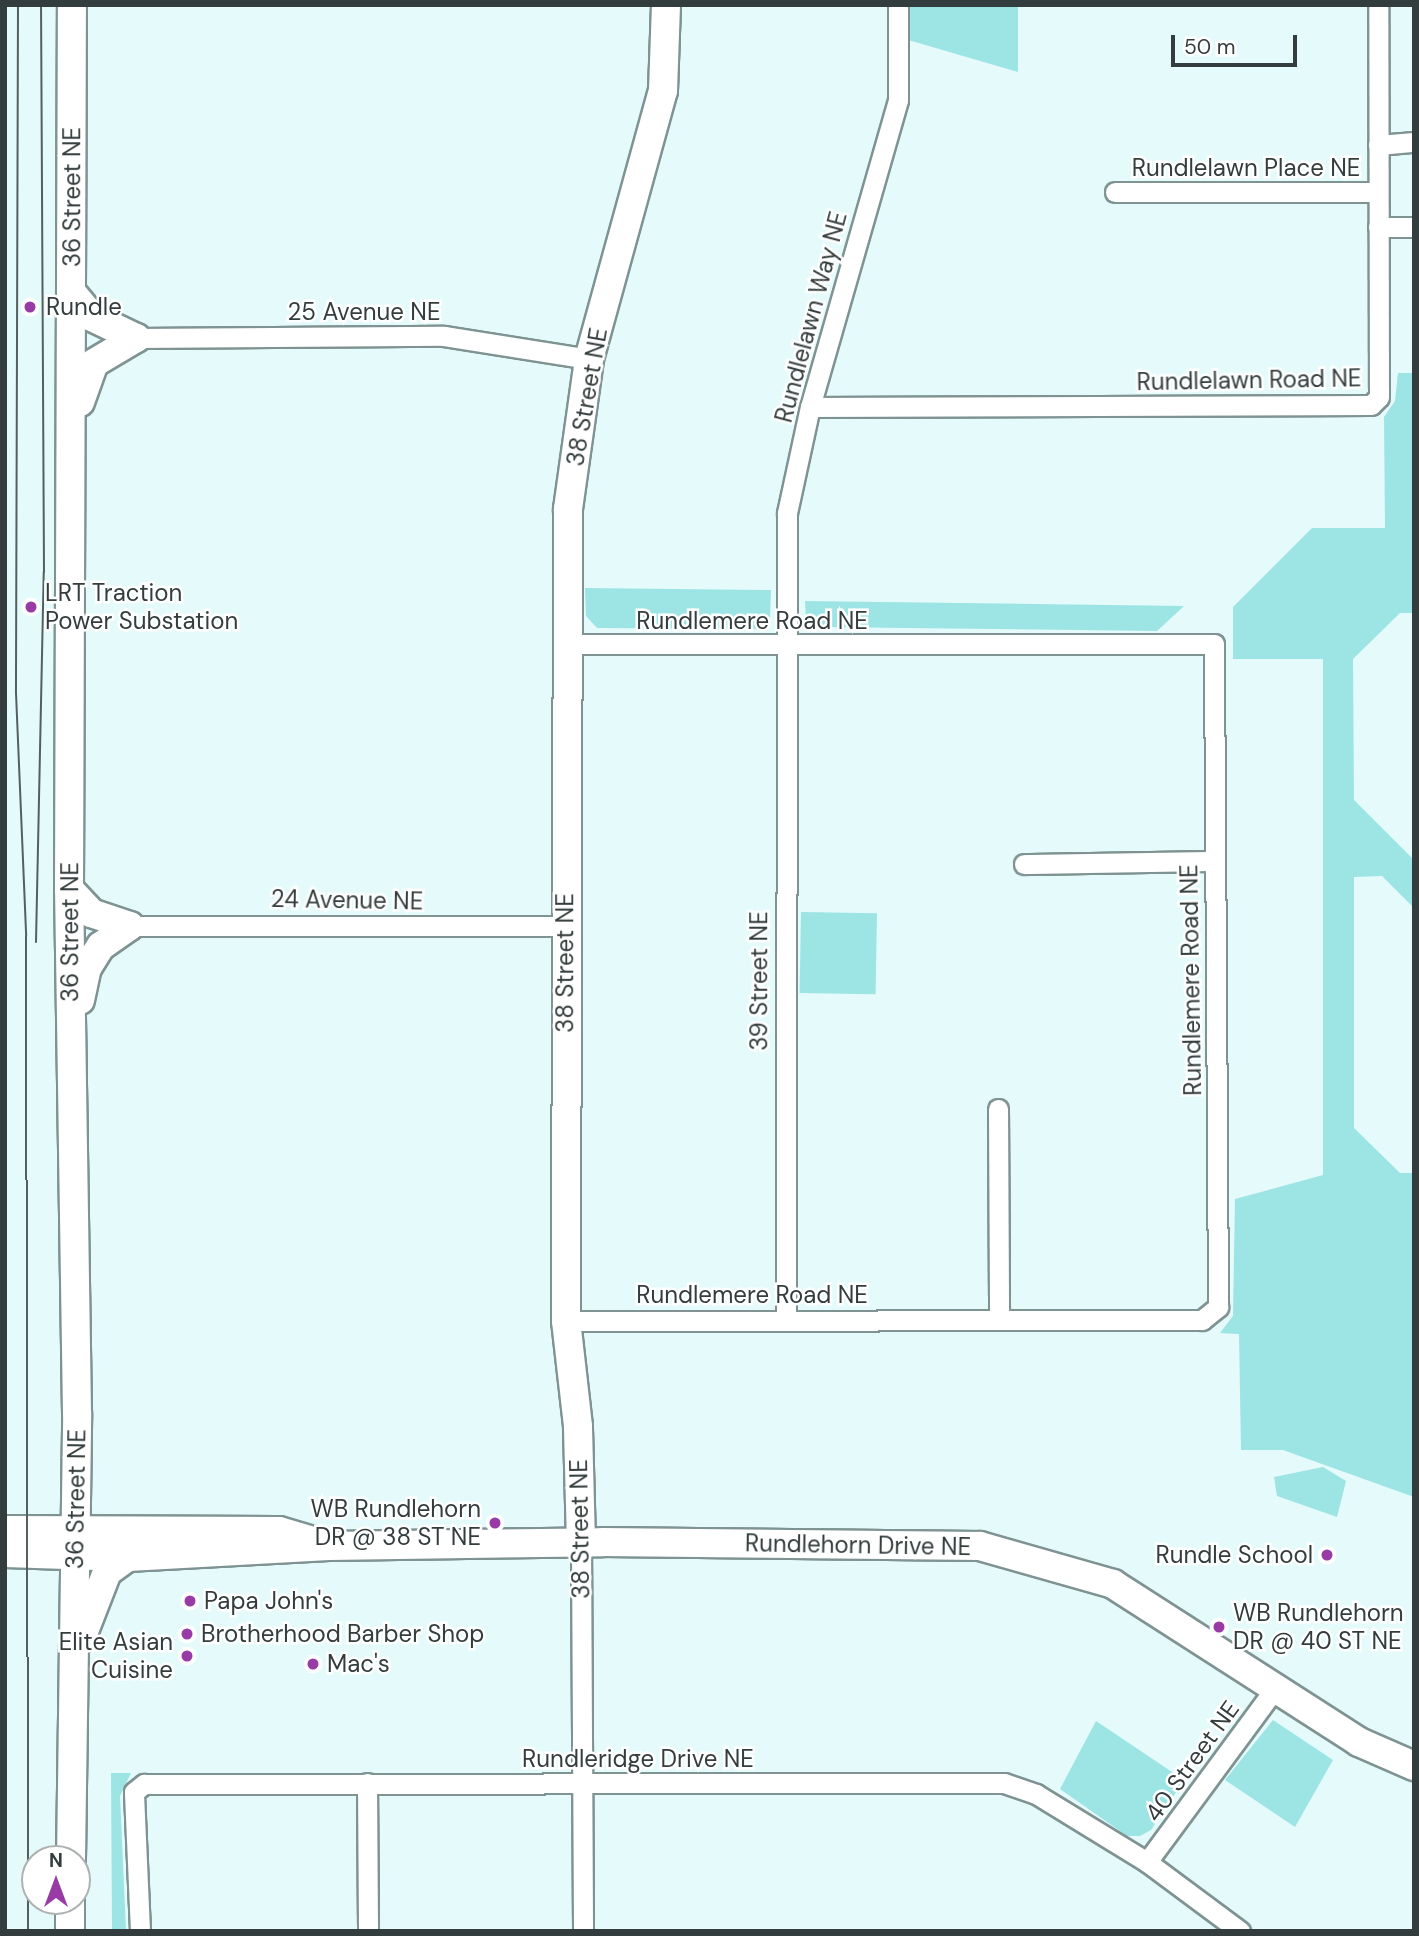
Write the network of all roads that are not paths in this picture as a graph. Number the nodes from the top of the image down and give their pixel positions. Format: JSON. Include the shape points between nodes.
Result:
{"nodes":[{"id":1,"x":72,"y":5,"type":"edge"},
{"id":2,"x":666,"y":5,"type":"edge"},
{"id":3,"x":898,"y":5,"type":"edge"},
{"id":4,"x":1378,"y":5,"type":"edge"},
{"id":5,"x":1414,"y":142,"type":"edge"},
{"id":6,"x":1378,"y":145,"type":"junction"},
{"id":7,"x":1115,"y":192,"type":"dead end"},
{"id":8,"x":1377,"y":192,"type":"junction"},
{"id":9,"x":1378,"y":226,"type":"junction"},
{"id":10,"x":1414,"y":227,"type":"edge"},
{"id":11,"x":73,"y":294,"type":"junction"},
{"id":12,"x":136,"y":338,"type":"junction"},
{"id":13,"x":589,"y":359,"type":"junction"},
{"id":14,"x":810,"y":407,"type":"junction"},
{"id":15,"x":72,"y":440,"type":"junction"},
{"id":16,"x":566,"y":644,"type":"junction"},
{"id":17,"x":783,"y":645,"type":"junction"},
{"id":18,"x":1214,"y":861,"type":"junction"},
{"id":19,"x":1024,"y":864,"type":"dead end"},
{"id":20,"x":69,"y":889,"type":"junction"},
{"id":21,"x":130,"y":926,"type":"junction"},
{"id":22,"x":564,"y":926,"type":"junction"},
{"id":23,"x":70,"y":1044,"type":"junction"},
{"id":24,"x":998,"y":1109,"type":"dead end"},
{"id":25,"x":786,"y":1318,"type":"junction"},
{"id":26,"x":999,"y":1318,"type":"junction"},
{"id":27,"x":566,"y":1321,"type":"junction"},
{"id":28,"x":75,"y":1528,"type":"junction"},
{"id":29,"x":5,"y":1530,"type":"edge"},
{"id":30,"x":36,"y":1542,"type":"junction"},
{"id":31,"x":580,"y":1542,"type":"junction"},
{"id":32,"x":329,"y":1546,"type":"junction"},
{"id":33,"x":5,"y":1553,"type":"edge"},
{"id":34,"x":75,"y":1556,"type":"junction"},
{"id":35,"x":128,"y":1557,"type":"junction"},
{"id":36,"x":74,"y":1654,"type":"junction"},
{"id":37,"x":1276,"y":1687,"type":"junction"},
{"id":38,"x":1414,"y":1766,"type":"edge"},
{"id":39,"x":367,"y":1783,"type":"junction"},
{"id":40,"x":581,"y":1783,"type":"junction"},
{"id":41,"x":71,"y":1845,"type":"edge"},
{"id":42,"x":1147,"y":1863,"type":"junction"},
{"id":43,"x":139,"y":1931,"type":"edge"},
{"id":44,"x":368,"y":1931,"type":"edge"},
{"id":45,"x":583,"y":1931,"type":"edge"},
{"id":46,"x":1240,"y":1931,"type":"edge"}],
"edges":[{"from":1,"to":11,"type":"street","name":"36 Street NE"},
{"from":2,"to":13,"type":"street","name":"38 Street NE","via":[[663,90]]},
{"from":3,"to":14,"type":"street","name":"Rundlelawn Way NE","via":[[898,100]]},
{"from":4,"to":6,"type":"street","name":"Rundlelawn Road NE"},
{"from":5,"to":6,"type":"street"},
{"from":6,"to":8,"type":"street","name":"Rundlelawn Road NE"},
{"from":7,"to":8,"type":"street","name":"Rundlelawn Place NE"},
{"from":8,"to":9,"type":"street","name":"Rundlelawn Road NE"},
{"from":9,"to":10,"type":"street"},
{"from":9,"to":14,"type":"street","name":"Rundlelawn Road NE","via":[[1379,397],[1371,405]]},
{"from":11,"to":12,"type":"street","via":[[92,317]]},
{"from":11,"to":15,"type":"street","name":"36 Street NE"},
{"from":12,"to":13,"type":"street","name":"25 Avenue NE","via":[[444,336]]},
{"from":12,"to":15,"type":"street","via":[[106,352],[87,373]]},
{"from":13,"to":16,"type":"street","name":"38 Street NE","via":[[568,509]]},
{"from":14,"to":17,"type":"street","name":"Rundlelawn Way NE","via":[[787,513]]},
{"from":15,"to":20,"type":"street","name":"36 Street NE"},
{"from":16,"to":17,"type":"street","name":"Rundlemere Road NE"},
{"from":16,"to":22,"type":"street","name":"38 Street NE"},
{"from":17,"to":18,"type":"street","name":"Rundlemere Road NE","via":[[1214,644]]},
{"from":17,"to":25,"type":"street","name":"39 Street NE"},
{"from":18,"to":19,"type":"street"},
{"from":18,"to":26,"type":"street","name":"Rundlemere Road NE","via":[[1217,1307],[1202,1320]]},
{"from":20,"to":21,"type":"street","via":[[91,913]]},
{"from":20,"to":23,"type":"street","name":"36 Street NE"},
{"from":21,"to":22,"type":"street","name":"24 Avenue NE"},
{"from":21,"to":23,"type":"street","via":[[101,946],[87,968]]},
{"from":22,"to":27,"type":"street","name":"38 Street NE"},
{"from":23,"to":28,"type":"street","name":"36 Street NE"},
{"from":24,"to":26,"type":"street"},
{"from":25,"to":26,"type":"street","name":"Rundlemere Road NE"},
{"from":25,"to":27,"type":"street","name":"Rundlemere Road NE"},
{"from":27,"to":31,"type":"street","name":"38 Street NE","via":[[578,1426]]},
{"from":28,"to":30,"type":"street","name":"Rundlehorn Drive NE"},
{"from":28,"to":32,"type":"street","name":"Rundlehorn Drive NE","via":[[279,1531]]},
{"from":28,"to":34,"type":"street","name":"36 Street NE"},
{"from":29,"to":30,"type":"street"},
{"from":30,"to":33,"type":"street"},
{"from":30,"to":34,"type":"street","name":"Rundlehorn Drive NE"},
{"from":31,"to":32,"type":"street","name":"Rundlehorn Drive NE"},
{"from":31,"to":37,"type":"street","name":"Rundlehorn Drive NE","via":[[980,1546],[1113,1584]]},
{"from":31,"to":40,"type":"street","name":"38 Street NE"},
{"from":32,"to":35,"type":"street","name":"Rundlehorn Drive NE"},
{"from":34,"to":35,"type":"street","name":"Rundlehorn Drive NE"},
{"from":34,"to":36,"type":"street","name":"36 Street NE"},
{"from":35,"to":36,"type":"street","via":[[107,1572]]},
{"from":36,"to":41,"type":"street","name":"36 Street NE"},
{"from":37,"to":38,"type":"street","name":"Rundlehorn Drive NE","via":[[1359,1742]]},
{"from":37,"to":42,"type":"street","name":"40 Street NE"},
{"from":39,"to":40,"type":"street","name":"Rundleridge Drive NE"},
{"from":39,"to":43,"type":"street","name":"Rundleridge Drive NE","via":[[144,1784],[134,1792]]},
{"from":39,"to":44,"type":"street"},
{"from":40,"to":42,"type":"street","name":"Rundleridge Drive NE","via":[[1004,1783],[1037,1794]]},
{"from":40,"to":45,"type":"street","name":"38 Street NE"},
{"from":42,"to":46,"type":"street","name":"Rundleridge Drive NE"}]}
